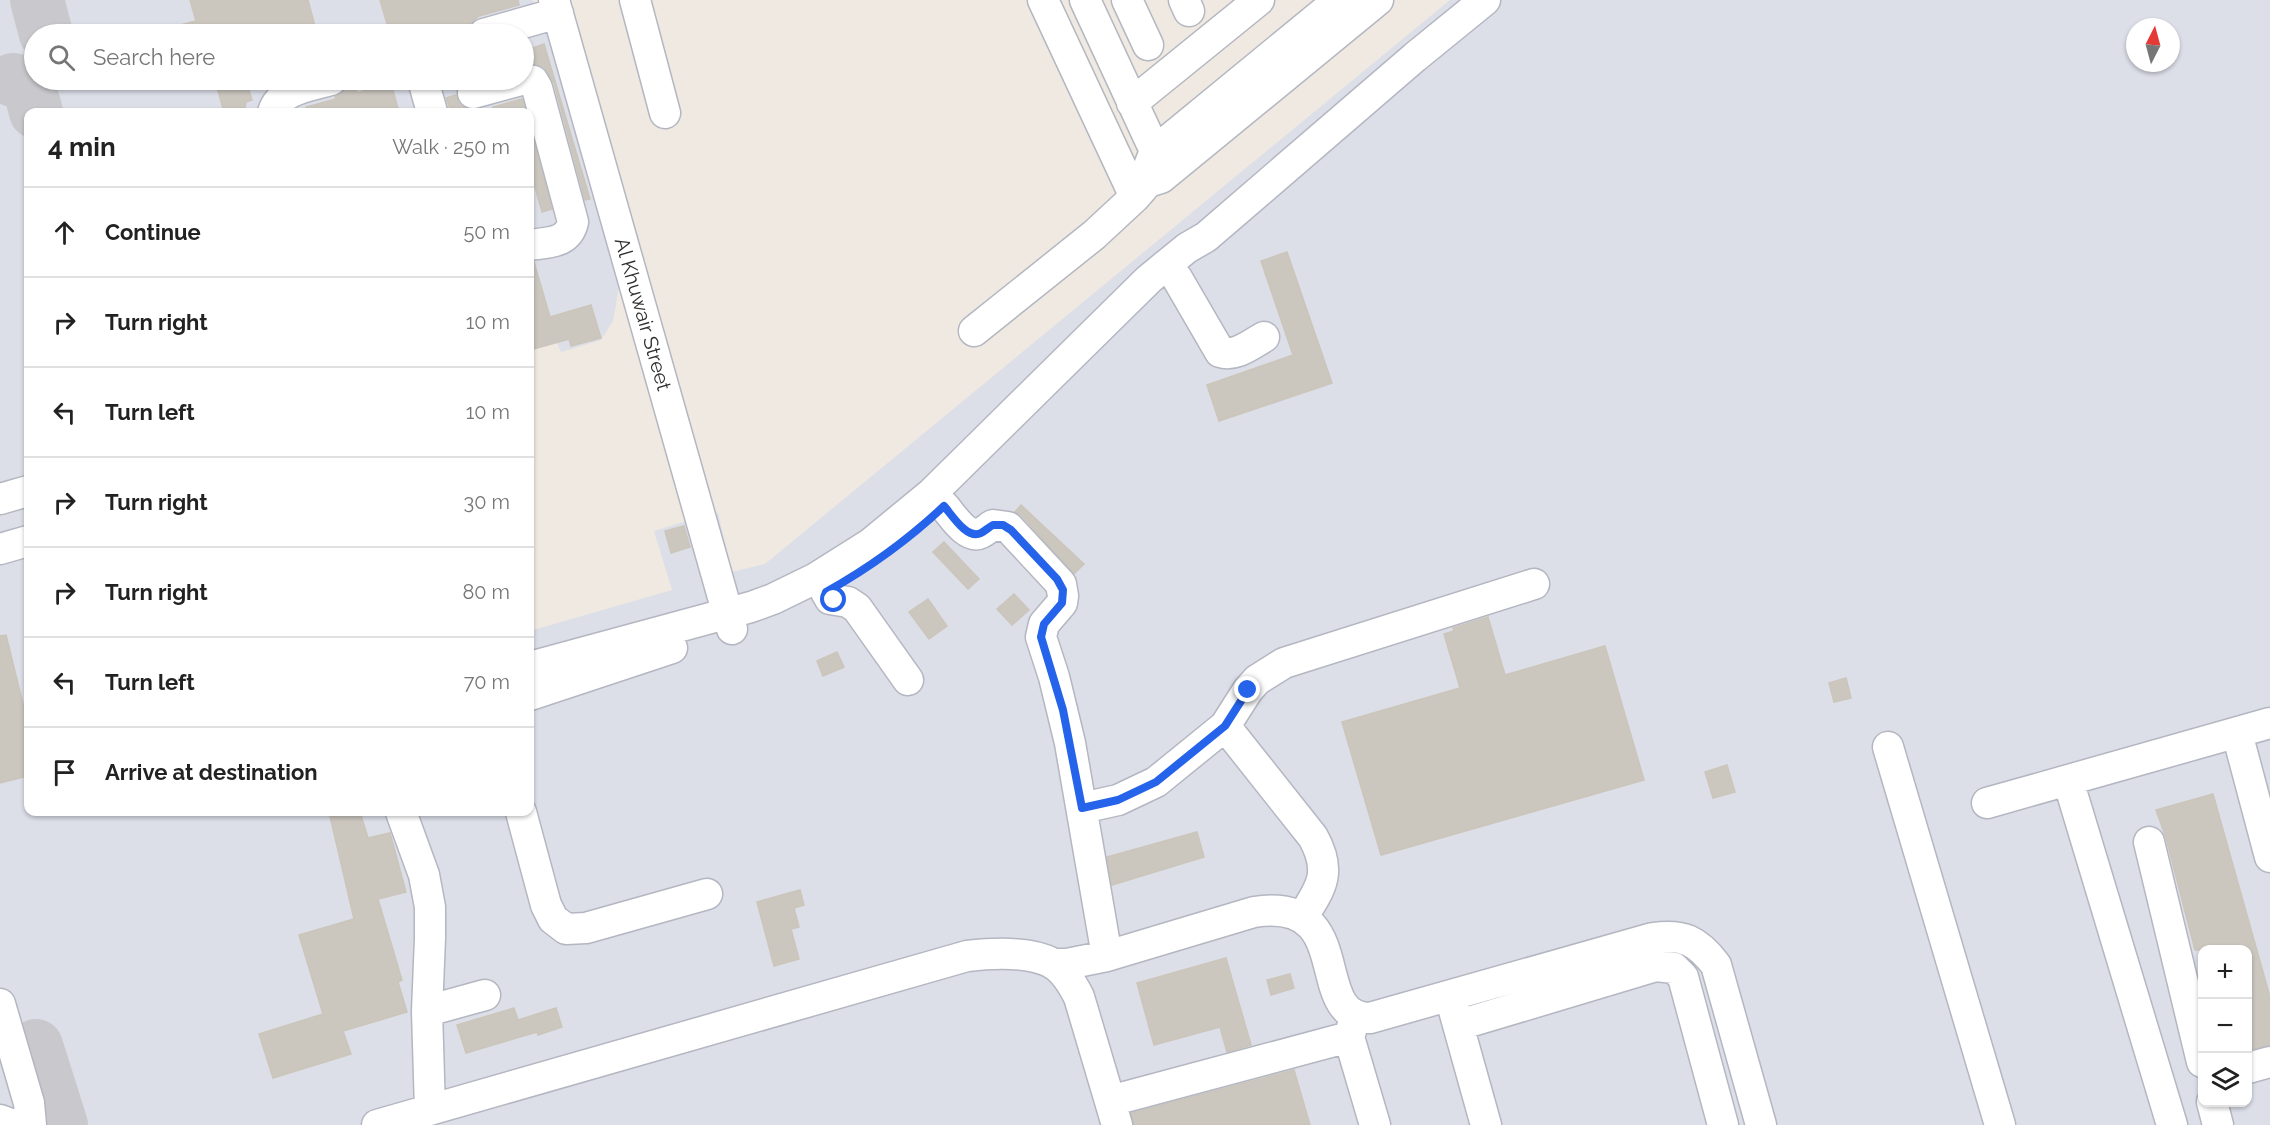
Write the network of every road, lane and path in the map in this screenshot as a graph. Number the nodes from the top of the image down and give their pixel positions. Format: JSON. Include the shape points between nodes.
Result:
{"nodes":[{"id":1,"x":635,"y":0,"type":"edge"},
{"id":2,"x":1043,"y":0,"type":"edge"},
{"id":3,"x":1085,"y":0,"type":"edge"},
{"id":4,"x":1127,"y":0,"type":"edge"},
{"id":5,"x":1258,"y":0,"type":"edge"},
{"id":6,"x":1339,"y":0,"type":"edge"},
{"id":7,"x":1378,"y":0,"type":"edge"},
{"id":8,"x":1485,"y":0,"type":"edge"},
{"id":9,"x":556,"y":7,"type":"edge"},
{"id":10,"x":511,"y":24,"type":"edge"},
{"id":11,"x":1148,"y":45,"type":"dead end"},
{"id":12,"x":534,"y":83,"type":"edge"},
{"id":13,"x":295,"y":90,"type":"edge"},
{"id":14,"x":426,"y":90,"type":"edge"},
{"id":15,"x":488,"y":90,"type":"edge"},
{"id":16,"x":473,"y":95,"type":"edge"},
{"id":17,"x":1132,"y":104,"type":"junction"},
{"id":18,"x":275,"y":108,"type":"edge"},
{"id":19,"x":431,"y":108,"type":"edge"},
{"id":20,"x":665,"y":113,"type":"dead end"},
{"id":21,"x":1155,"y":151,"type":"junction"},
{"id":22,"x":1142,"y":189,"type":"junction"},
{"id":23,"x":1206,"y":237,"type":"junction"},
{"id":24,"x":534,"y":244,"type":"edge"},
{"id":25,"x":1177,"y":278,"type":"junction"},
{"id":26,"x":974,"y":331,"type":"dead end"},
{"id":27,"x":1264,"y":338,"type":"dead end"},
{"id":28,"x":24,"y":492,"type":"edge"},
{"id":29,"x":0,"y":499,"type":"edge"},
{"id":30,"x":944,"y":506,"type":"junction"},
{"id":31,"x":24,"y":542,"type":"edge"},
{"id":32,"x":0,"y":549,"type":"edge"},
{"id":33,"x":1534,"y":584,"type":"dead end"},
{"id":34,"x":826,"y":592,"type":"junction"},
{"id":35,"x":730,"y":621,"type":"junction"},
{"id":36,"x":534,"y":666,"type":"edge"},
{"id":37,"x":908,"y":680,"type":"dead end"},
{"id":38,"x":534,"y":694,"type":"edge"},
{"id":39,"x":2270,"y":723,"type":"edge"},
{"id":40,"x":1225,"y":726,"type":"junction"},
{"id":41,"x":2237,"y":733,"type":"junction"},
{"id":42,"x":1888,"y":747,"type":"dead end"},
{"id":43,"x":2068,"y":780,"type":"junction"},
{"id":44,"x":1987,"y":803,"type":"dead end"},
{"id":45,"x":1082,"y":808,"type":"junction"},
{"id":46,"x":402,"y":816,"type":"edge"},
{"id":47,"x":521,"y":816,"type":"edge"},
{"id":48,"x":2149,"y":842,"type":"dead end"},
{"id":49,"x":2270,"y":857,"type":"edge"},
{"id":50,"x":707,"y":894,"type":"dead end"},
{"id":51,"x":1303,"y":916,"type":"junction"},
{"id":52,"x":1107,"y":956,"type":"junction"},
{"id":53,"x":1053,"y":964,"type":"junction"},
{"id":54,"x":485,"y":995,"type":"dead end"},
{"id":55,"x":1449,"y":996,"type":"junction"},
{"id":56,"x":0,"y":1004,"type":"edge"},
{"id":57,"x":427,"y":1011,"type":"junction"},
{"id":58,"x":1459,"y":1025,"type":"junction"},
{"id":59,"x":1352,"y":1027,"type":"junction"},
{"id":60,"x":2200,"y":1053,"type":"edge"},
{"id":61,"x":2270,"y":1062,"type":"edge"},
{"id":62,"x":2252,"y":1067,"type":"edge"},
{"id":63,"x":2213,"y":1107,"type":"edge"},
{"id":64,"x":430,"y":1110,"type":"junction"},
{"id":65,"x":1113,"y":1113,"type":"edge"},
{"id":66,"x":0,"y":1120,"type":"edge"},
{"id":67,"x":13,"y":1125,"type":"edge"},
{"id":68,"x":31,"y":1125,"type":"edge"},
{"id":69,"x":377,"y":1125,"type":"edge"},
{"id":70,"x":1375,"y":1125,"type":"edge"},
{"id":71,"x":1486,"y":1125,"type":"edge"},
{"id":72,"x":1723,"y":1125,"type":"edge"},
{"id":73,"x":1761,"y":1125,"type":"edge"},
{"id":74,"x":2000,"y":1125,"type":"edge"},
{"id":75,"x":2172,"y":1125,"type":"edge"},
{"id":76,"x":2218,"y":1125,"type":"edge"}],
"edges":[{"from":1,"to":20,"type":"street"},
{"from":2,"to":22,"type":"street"},
{"from":3,"to":17,"type":"street"},
{"from":4,"to":11,"type":"street"},
{"from":5,"to":17,"type":"street"},
{"from":6,"to":21,"type":"street"},
{"from":7,"to":22,"type":"street","via":[[1161,178]]},
{"from":8,"to":23,"type":"street"},
{"from":9,"to":10,"type":"street"},
{"from":9,"to":35,"type":"street","name":"Al Khuwair Street"},
{"from":12,"to":24,"type":"street","via":[[573,222],[569,234],[559,241]]},
{"from":13,"to":18,"type":"street","via":[[281,98]]},
{"from":14,"to":19,"type":"street"},
{"from":15,"to":16,"type":"street"},
{"from":17,"to":21,"type":"street"},
{"from":21,"to":22,"type":"street"},
{"from":22,"to":26,"type":"street","via":[[1094,235]]},
{"from":23,"to":25,"type":"street","via":[[1198,254]]},
{"from":23,"to":35,"type":"street","via":[[1149,279],[907,515],[816,578]]},
{"from":25,"to":27,"type":"street","via":[[1220,352],[1236,352]]},
{"from":25,"to":30,"type":"street"},
{"from":28,"to":29,"type":"street"},
{"from":30,"to":34,"type":"street","via":[[881,558]]},
{"from":30,"to":45,"type":"street","via":[[974,534],[993,525],[1008,527],[1061,584],[1062,603],[1044,624],[1041,637],[1063,710]]},
{"from":31,"to":32,"type":"street"},
{"from":33,"to":40,"type":"street","via":[[1284,663],[1248,690]]},
{"from":34,"to":35,"type":"street","via":[[785,612]]},
{"from":34,"to":37,"type":"street","via":[[834,600],[857,608]]},
{"from":35,"to":36,"type":"street"},
{"from":35,"to":38,"type":"street"},
{"from":39,"to":41,"type":"street"},
{"from":40,"to":45,"type":"street","via":[[1156,782],[1118,800]]},
{"from":40,"to":51,"type":"street","via":[[1318,846],[1323,867],[1320,889]]},
{"from":41,"to":43,"type":"street"},
{"from":41,"to":49,"type":"street"},
{"from":42,"to":74,"type":"street"},
{"from":43,"to":44,"type":"street"},
{"from":43,"to":75,"type":"street"},
{"from":45,"to":52,"type":"street"},
{"from":46,"to":57,"type":"street","via":[[424,875],[429,906]]},
{"from":47,"to":50,"type":"street","via":[[546,905],[553,919],[566,928],[586,928]]},
{"from":48,"to":60,"type":"street"},
{"from":51,"to":52,"type":"street","via":[[1271,909],[1254,912]]},
{"from":51,"to":59,"type":"street","via":[[1322,944]]},
{"from":52,"to":53,"type":"street"},
{"from":53,"to":64,"type":"street","via":[[1006,953],[967,956]]},
{"from":53,"to":65,"type":"street","via":[[1071,981],[1079,997]]},
{"from":54,"to":57,"type":"street"},
{"from":55,"to":58,"type":"street"},
{"from":55,"to":59,"type":"street","via":[[1370,1018]]},
{"from":55,"to":73,"type":"street","via":[[1653,938],[1689,940],[1705,950],[1716,965]]},
{"from":56,"to":68,"type":"street","via":[[29,1103]]},
{"from":57,"to":64,"type":"street"},
{"from":58,"to":71,"type":"street"},
{"from":58,"to":72,"type":"street","via":[[1656,966],[1674,968],[1683,977]]},
{"from":59,"to":65,"type":"street"},
{"from":59,"to":70,"type":"street"},
{"from":61,"to":62,"type":"street"},
{"from":63,"to":76,"type":"street"},
{"from":64,"to":69,"type":"street"},
{"from":66,"to":67,"type":"street"}]}
